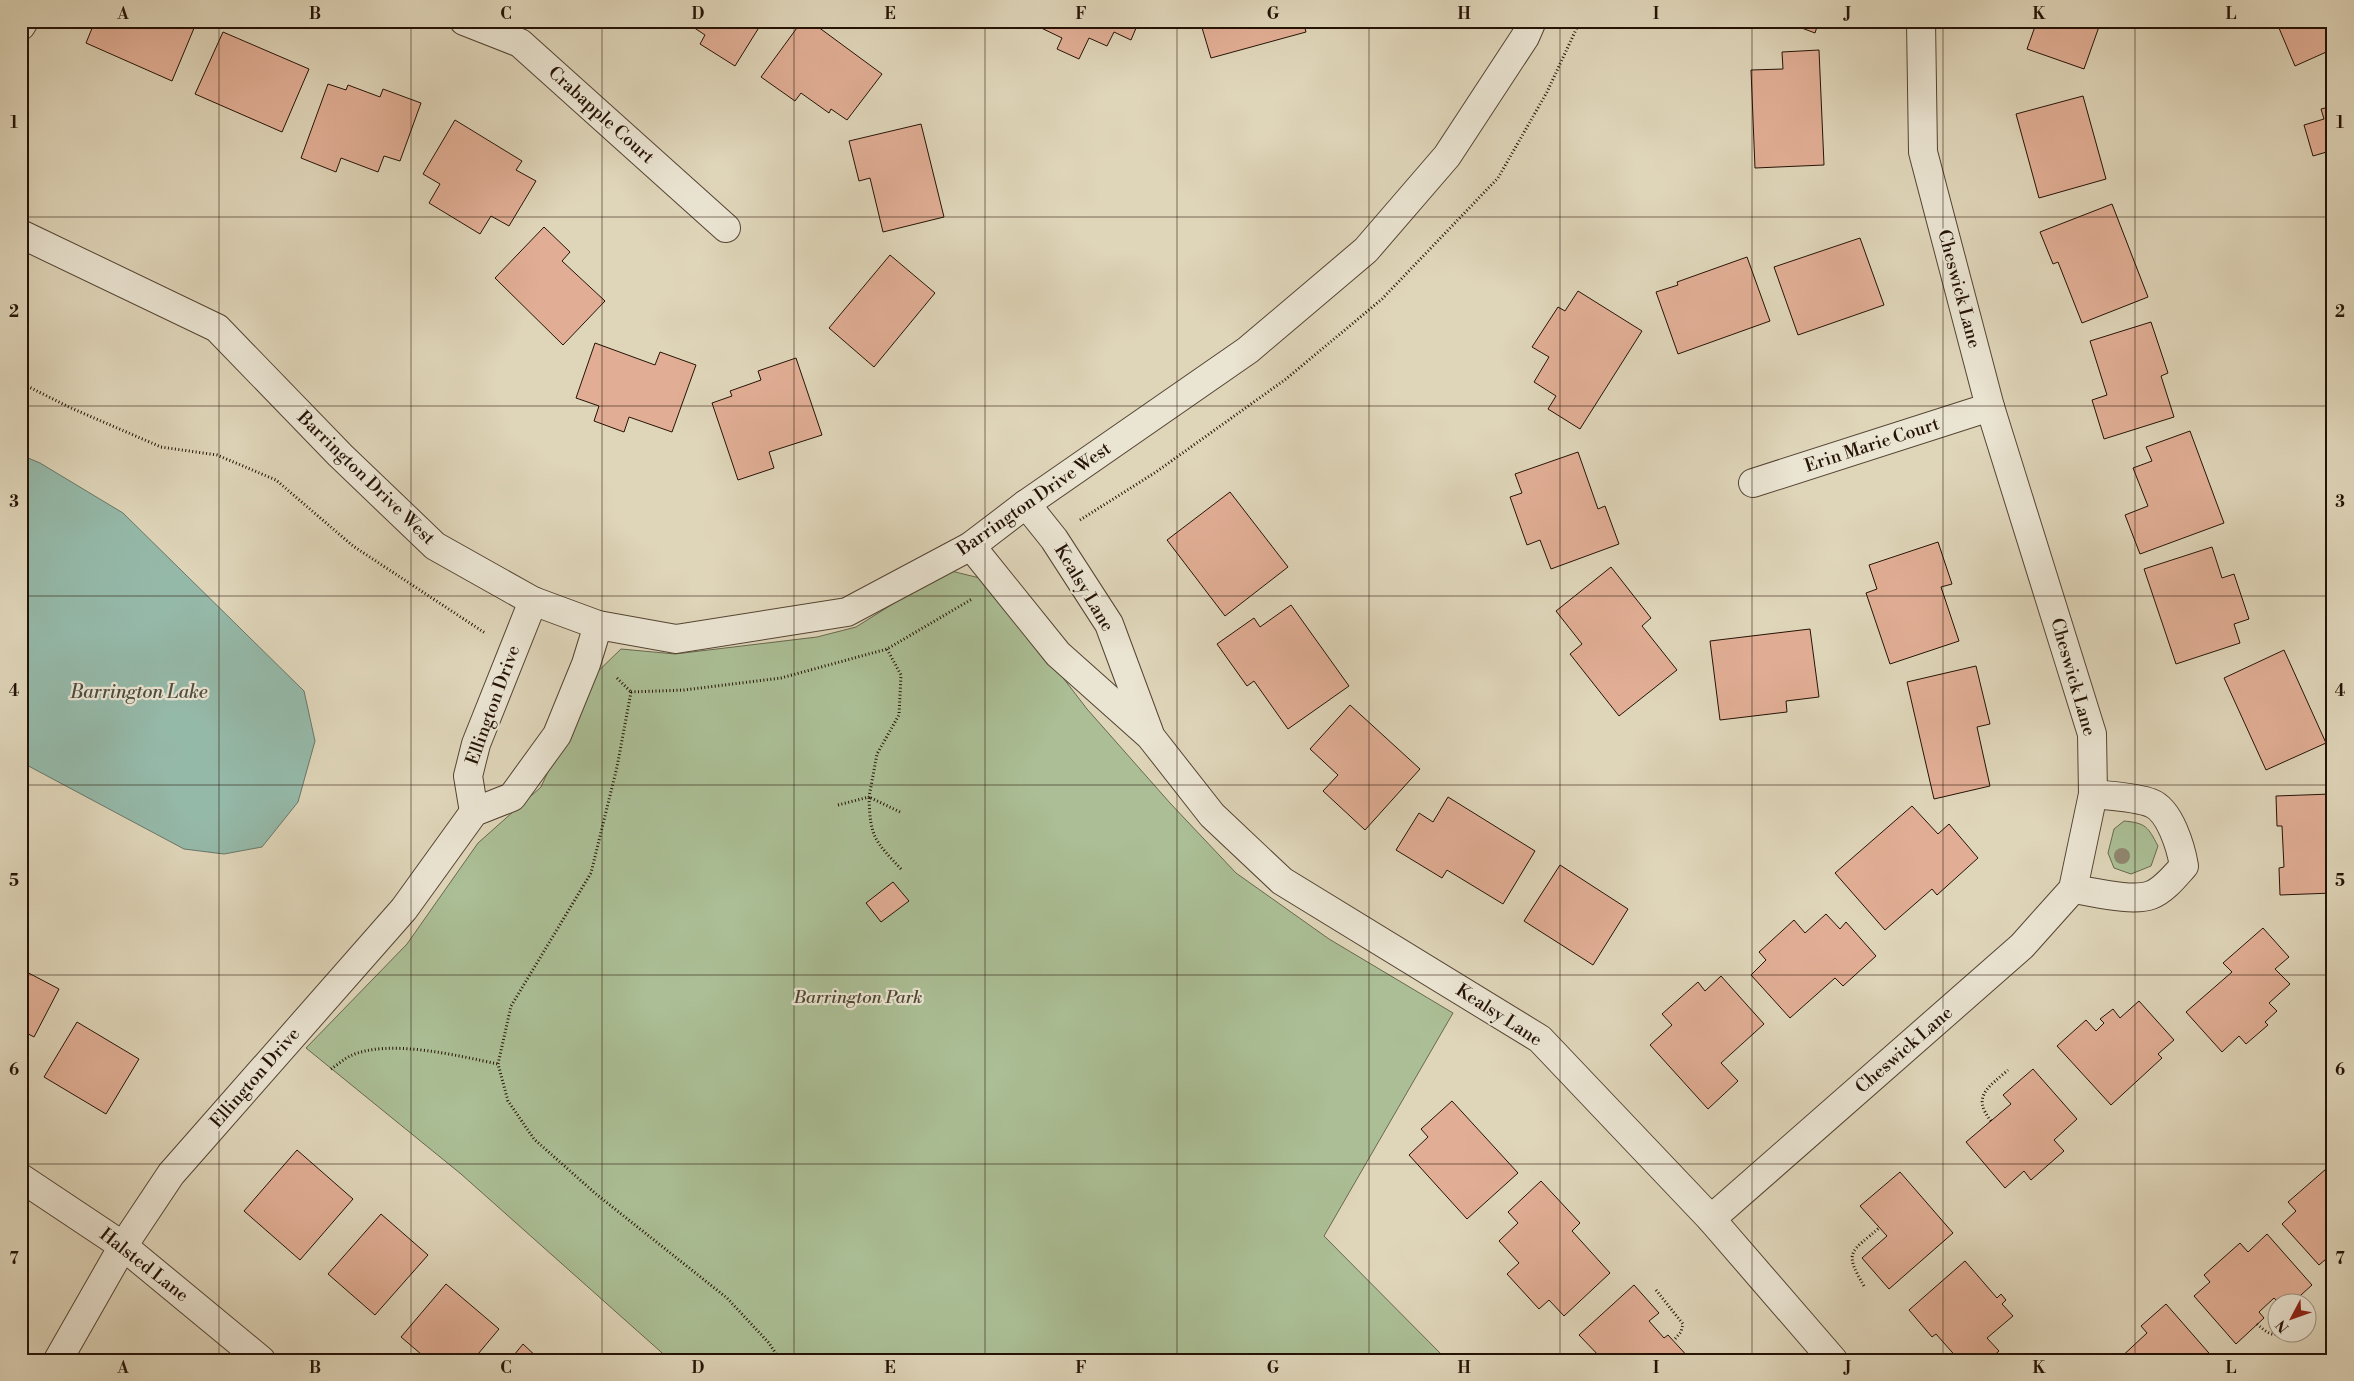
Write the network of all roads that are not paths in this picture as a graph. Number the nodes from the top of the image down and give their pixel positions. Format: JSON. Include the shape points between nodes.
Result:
{"nodes":[{"id":1,"x":24,"y":21,"type":"edge"},
{"id":2,"x":464,"y":21,"type":"edge"},
{"id":3,"x":1532,"y":21,"type":"edge"},
{"id":4,"x":1921,"y":21,"type":"edge"},
{"id":5,"x":21,"y":26,"type":"edge"},
{"id":6,"x":726,"y":228,"type":"dead end"},
{"id":7,"x":21,"y":234,"type":"edge"},
{"id":8,"x":1990,"y":407,"type":"junction"},
{"id":9,"x":1753,"y":483,"type":"dead end"},
{"id":10,"x":1026,"y":504,"type":"junction"},
{"id":11,"x":971,"y":546,"type":"junction"},
{"id":12,"x":533,"y":601,"type":"junction"},
{"id":13,"x":598,"y":625,"type":"junction"},
{"id":14,"x":1150,"y":736,"type":"junction"},
{"id":15,"x":2094,"y":794,"type":"junction"},
{"id":16,"x":474,"y":812,"type":"junction"},
{"id":17,"x":2073,"y":889,"type":"junction"},
{"id":18,"x":21,"y":1178,"type":"edge"},
{"id":19,"x":1711,"y":1220,"type":"junction"},
{"id":20,"x":123,"y":1246,"type":"junction"},
{"id":21,"x":58,"y":1360,"type":"edge"},
{"id":22,"x":261,"y":1360,"type":"edge"},
{"id":23,"x":1833,"y":1360,"type":"edge"}],
"edges":[{"from":1,"to":5,"type":"street"},
{"from":2,"to":6,"type":"street","name":"Crabapple Court","via":[[520,43]]},
{"from":3,"to":10,"type":"street","name":"Barrington Drive West","via":[[1525,37],[1447,156],[1366,250],[1248,350]]},
{"from":4,"to":8,"type":"street","name":"Cheswick Lane","via":[[1923,152]]},
{"from":7,"to":12,"type":"street","name":"Barrington Drive West","via":[[217,328],[435,546]]},
{"from":8,"to":9,"type":"street","name":"Erin Marie Court"},
{"from":8,"to":15,"type":"street","name":"Cheswick Lane","via":[[2092,734]]},
{"from":10,"to":11,"type":"street","name":"Barrington Drive West"},
{"from":10,"to":14,"type":"street","name":"Kealsy Lane","via":[[1054,539],[1109,624]]},
{"from":11,"to":13,"type":"street","name":"Barrington Drive West","via":[[847,612],[676,639]]},
{"from":11,"to":14,"type":"street","name":"Kealsy Lane","via":[[1058,654]]},
{"from":12,"to":13,"type":"street","name":"Barrington Drive West"},
{"from":12,"to":16,"type":"street","name":"Ellington Drive","via":[[476,744],[468,776]]},
{"from":13,"to":16,"type":"street","via":[[557,735],[512,797]]},
{"from":14,"to":19,"type":"street","name":"Kealsy Lane","via":[[1212,815],[1282,881],[1540,1039]]},
{"from":15,"to":17,"type":"street","name":"Cheswick Lane"},
{"from":15,"to":17,"type":"street","via":[[2153,803],[2171,823],[2184,866],[2151,895],[2132,897]]},
{"from":16,"to":20,"type":"street","name":"Ellington Drive","via":[[404,909],[171,1174]]},
{"from":17,"to":19,"type":"street","name":"Cheswick Lane","via":[[2022,946]]},
{"from":18,"to":20,"type":"street","name":"Halsted Lane"},
{"from":19,"to":23,"type":"street","name":"Kealsy Lane"},
{"from":20,"to":21,"type":"street","name":"Ellington Drive"},
{"from":20,"to":22,"type":"street","name":"Halsted Lane"}]}
